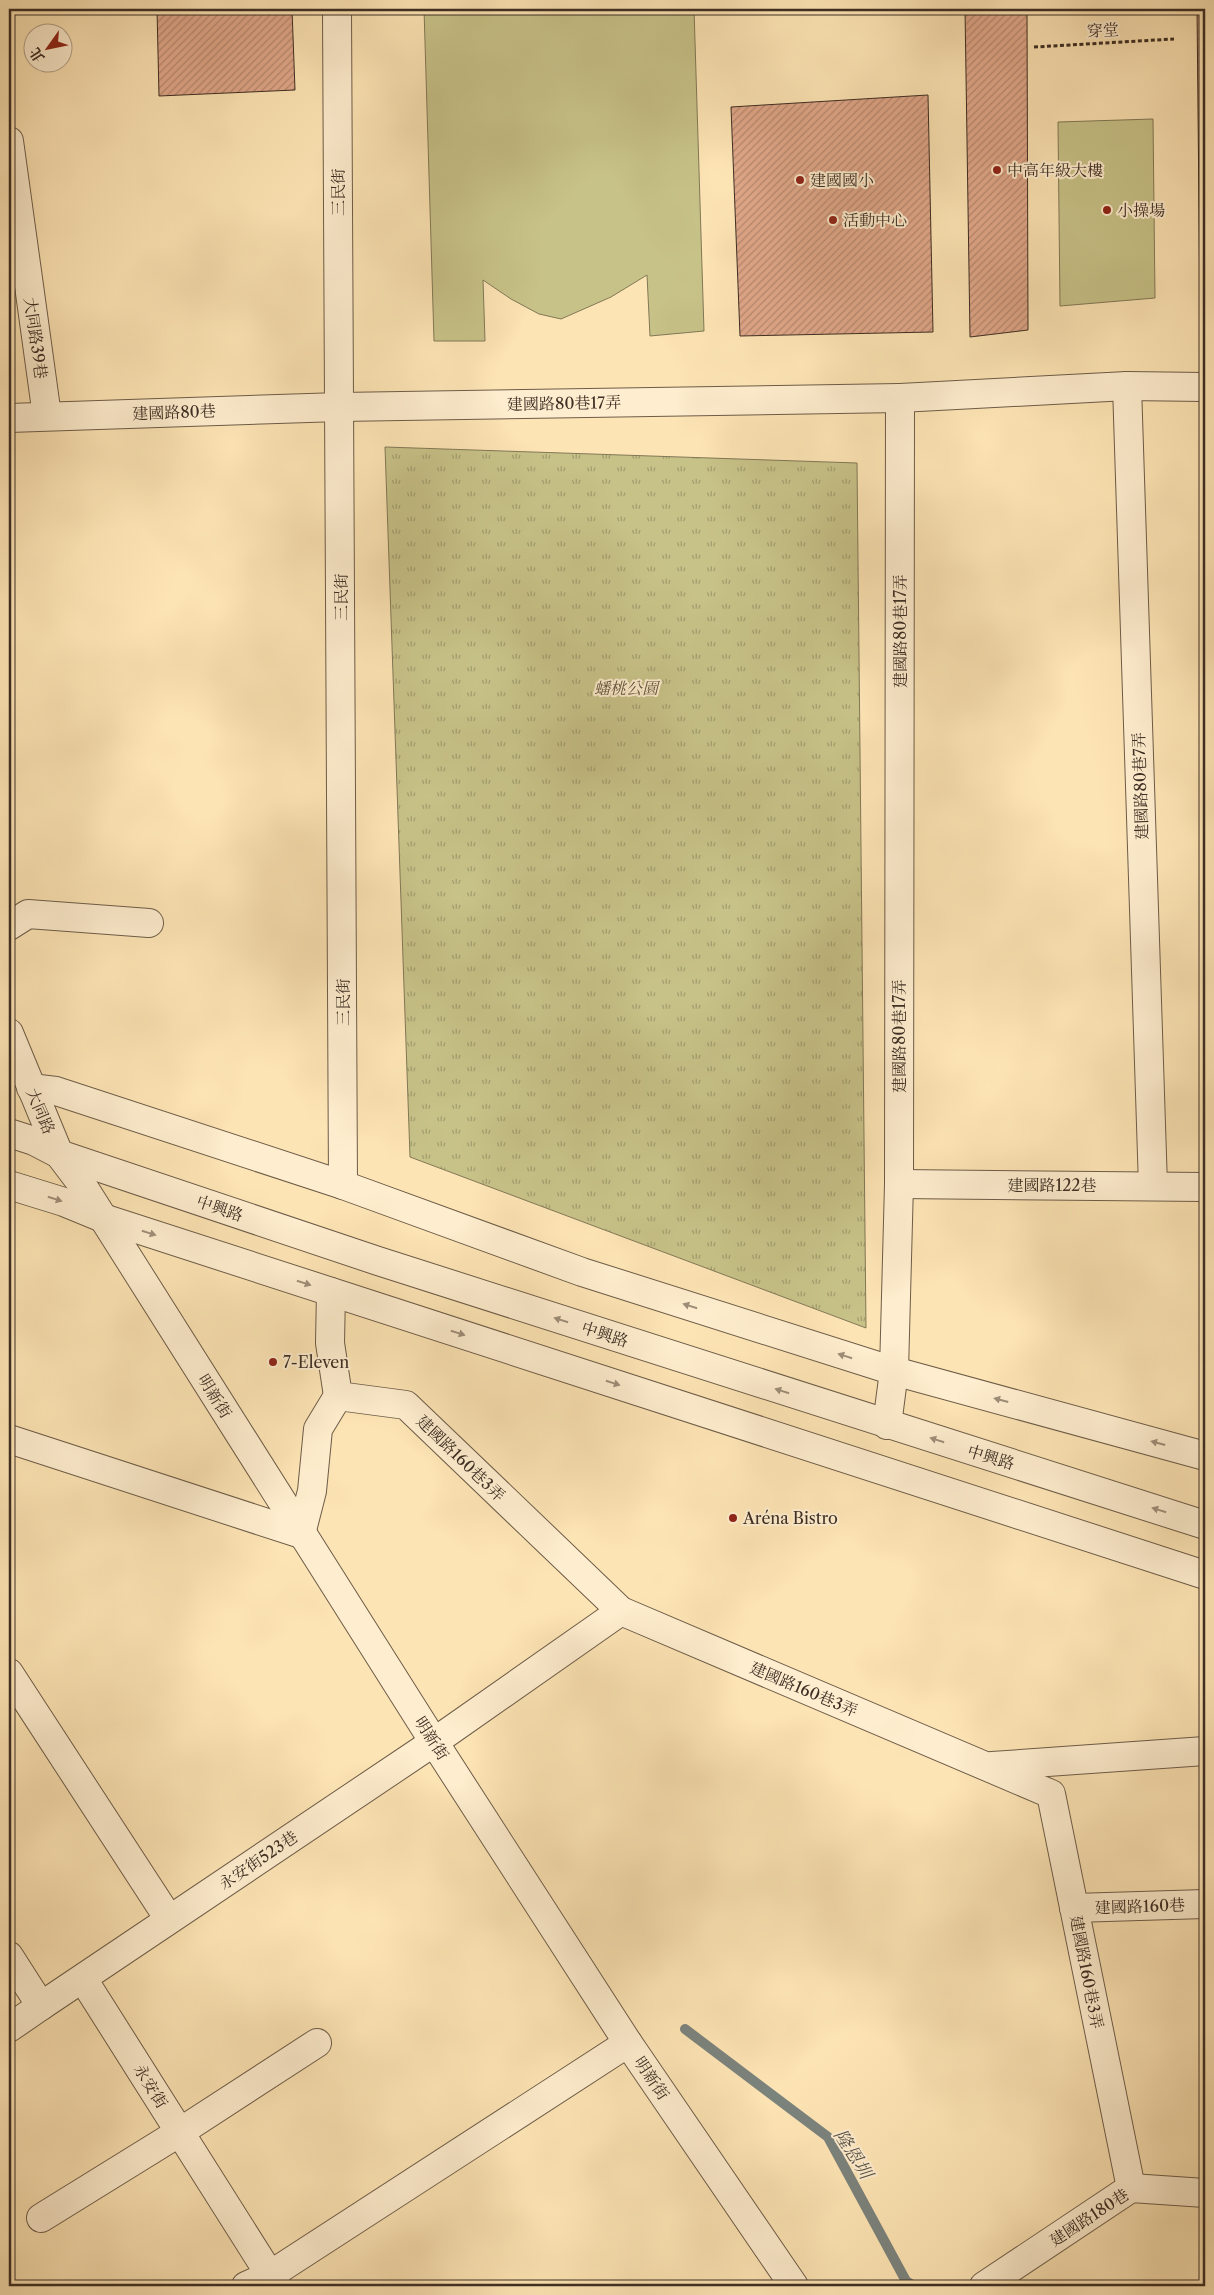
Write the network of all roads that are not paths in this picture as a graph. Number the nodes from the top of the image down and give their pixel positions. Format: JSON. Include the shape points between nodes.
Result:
{"nodes":[{"id":1,"x":337,"y":9,"type":"edge"},
{"id":2,"x":9,"y":141,"type":"edge"},
{"id":3,"x":1127,"y":386,"type":"junction"},
{"id":4,"x":1205,"y":387,"type":"edge"},
{"id":5,"x":900,"y":398,"type":"junction"},
{"id":6,"x":340,"y":407,"type":"junction"},
{"id":7,"x":47,"y":416,"type":"junction"},
{"id":8,"x":9,"y":418,"type":"edge"},
{"id":9,"x":149,"y":923,"type":"dead end"},
{"id":10,"x":9,"y":926,"type":"edge"},
{"id":11,"x":9,"y":1033,"type":"edge"},
{"id":12,"x":31,"y":1088,"type":"junction"},
{"id":13,"x":9,"y":1133,"type":"edge"},
{"id":14,"x":59,"y":1154,"type":"junction"},
{"id":15,"x":81,"y":1183,"type":"joint"},
{"id":16,"x":899,"y":1184,"type":"junction"},
{"id":17,"x":9,"y":1185,"type":"edge"},
{"id":18,"x":343,"y":1186,"type":"junction"},
{"id":19,"x":1154,"y":1186,"type":"junction"},
{"id":20,"x":1205,"y":1187,"type":"edge"},
{"id":21,"x":103,"y":1218,"type":"junction"},
{"id":22,"x":331,"y":1292,"type":"junction"},
{"id":23,"x":894,"y":1371,"type":"junction"},
{"id":24,"x":338,"y":1396,"type":"junction"},
{"id":25,"x":887,"y":1425,"type":"junction"},
{"id":26,"x":9,"y":1439,"type":"edge"},
{"id":27,"x":1205,"y":1456,"type":"edge"},
{"id":28,"x":1205,"y":1525,"type":"edge"},
{"id":29,"x":301,"y":1534,"type":"junction"},
{"id":30,"x":1205,"y":1575,"type":"edge"},
{"id":31,"x":621,"y":1612,"type":"junction"},
{"id":32,"x":9,"y":1673,"type":"edge"},
{"id":33,"x":434,"y":1742,"type":"junction"},
{"id":34,"x":1205,"y":1751,"type":"edge"},
{"id":35,"x":987,"y":1767,"type":"junction"},
{"id":36,"x":1205,"y":1904,"type":"edge"},
{"id":37,"x":1074,"y":1908,"type":"junction"},
{"id":38,"x":169,"y":1919,"type":"junction"},
{"id":39,"x":9,"y":1956,"type":"edge"},
{"id":40,"x":83,"y":1978,"type":"junction"},
{"id":41,"x":41,"y":2006,"type":"junction"},
{"id":42,"x":9,"y":2028,"type":"edge"},
{"id":43,"x":628,"y":2042,"type":"junction"},
{"id":44,"x":317,"y":2043,"type":"dead end"},
{"id":45,"x":180,"y":2132,"type":"junction"},
{"id":46,"x":1131,"y":2188,"type":"junction"},
{"id":47,"x":1205,"y":2194,"type":"edge"},
{"id":48,"x":41,"y":2218,"type":"dead end"},
{"id":49,"x":264,"y":2283,"type":"edge"},
{"id":50,"x":794,"y":2286,"type":"edge"},
{"id":51,"x":984,"y":2286,"type":"edge"}],
"edges":[{"from":1,"to":6,"type":"street","name":"三民街"},
{"from":2,"to":7,"type":"street","name":"大同路39巷"},
{"from":3,"to":4,"type":"street"},
{"from":3,"to":5,"type":"street"},
{"from":3,"to":19,"type":"street","name":"建國路80巷7弄"},
{"from":5,"to":6,"type":"street","name":"建國路80巷17弄"},
{"from":5,"to":16,"type":"street","name":"建國路80巷17弄"},
{"from":6,"to":7,"type":"street","name":"建國路80巷"},
{"from":6,"to":18,"type":"street","name":"三民街"},
{"from":7,"to":8,"type":"street","name":"建國路80巷"},
{"from":9,"to":10,"type":"street","via":[[28,914]]},
{"from":11,"to":12,"type":"street","name":"大同路"},
{"from":12,"to":14,"type":"street","name":"大同路"},
{"from":12,"to":18,"type":"street","via":[[56,1090]]},
{"from":13,"to":14,"type":"street","name":"中興路"},
{"from":14,"to":15,"type":"street","name":"大同路"},
{"from":25,"to":14,"type":"street","name":"中興路","one_way":true},
{"from":15,"to":21,"type":"street","name":"明新街"},
{"from":16,"to":19,"type":"street","name":"建國路122巷"},
{"from":16,"to":23,"type":"street","name":"建國路80巷17弄"},
{"from":17,"to":21,"type":"street","one_way":true},
{"from":23,"to":18,"type":"street","one_way":true,"via":[[582,1272]]},
{"from":19,"to":20,"type":"street","name":"建國路122巷"},
{"from":21,"to":22,"type":"street","one_way":true},
{"from":21,"to":29,"type":"street","name":"明新街"},
{"from":22,"to":24,"type":"street","via":[[330,1344]]},
{"from":22,"to":30,"type":"street","one_way":true},
{"from":23,"to":25,"type":"street","name":"建國路80巷17弄"},
{"from":27,"to":23,"type":"street","one_way":true},
{"from":24,"to":29,"type":"street","via":[[318,1429],[312,1491]]},
{"from":24,"to":31,"type":"street","name":"建國路160巷3弄","via":[[406,1405]]},
{"from":28,"to":25,"type":"street","name":"中興路","one_way":true},
{"from":26,"to":29,"type":"street"},
{"from":29,"to":33,"type":"street","name":"明新街"},
{"from":31,"to":33,"type":"street","name":"永安街523巷"},
{"from":31,"to":35,"type":"street","name":"建國路160巷3弄"},
{"from":32,"to":38,"type":"street"},
{"from":33,"to":38,"type":"street","name":"永安街523巷"},
{"from":33,"to":43,"type":"street","name":"明新街"},
{"from":34,"to":35,"type":"street"},
{"from":35,"to":37,"type":"street","name":"建國路160巷3弄","via":[[1051,1794]]},
{"from":36,"to":37,"type":"street","name":"建國路160巷"},
{"from":37,"to":46,"type":"street","name":"建國路160巷3弄"},
{"from":38,"to":40,"type":"street","name":"永安街523巷"},
{"from":39,"to":41,"type":"street"},
{"from":40,"to":41,"type":"street"},
{"from":40,"to":45,"type":"street","name":"永安街"},
{"from":41,"to":42,"type":"street"},
{"from":43,"to":49,"type":"street"},
{"from":43,"to":50,"type":"street","name":"明新街"},
{"from":44,"to":45,"type":"street"},
{"from":45,"to":48,"type":"street"},
{"from":45,"to":49,"type":"street","name":"永安街"},
{"from":46,"to":47,"type":"street","name":"建國路180巷"},
{"from":46,"to":51,"type":"street","name":"建國路180巷"}]}
